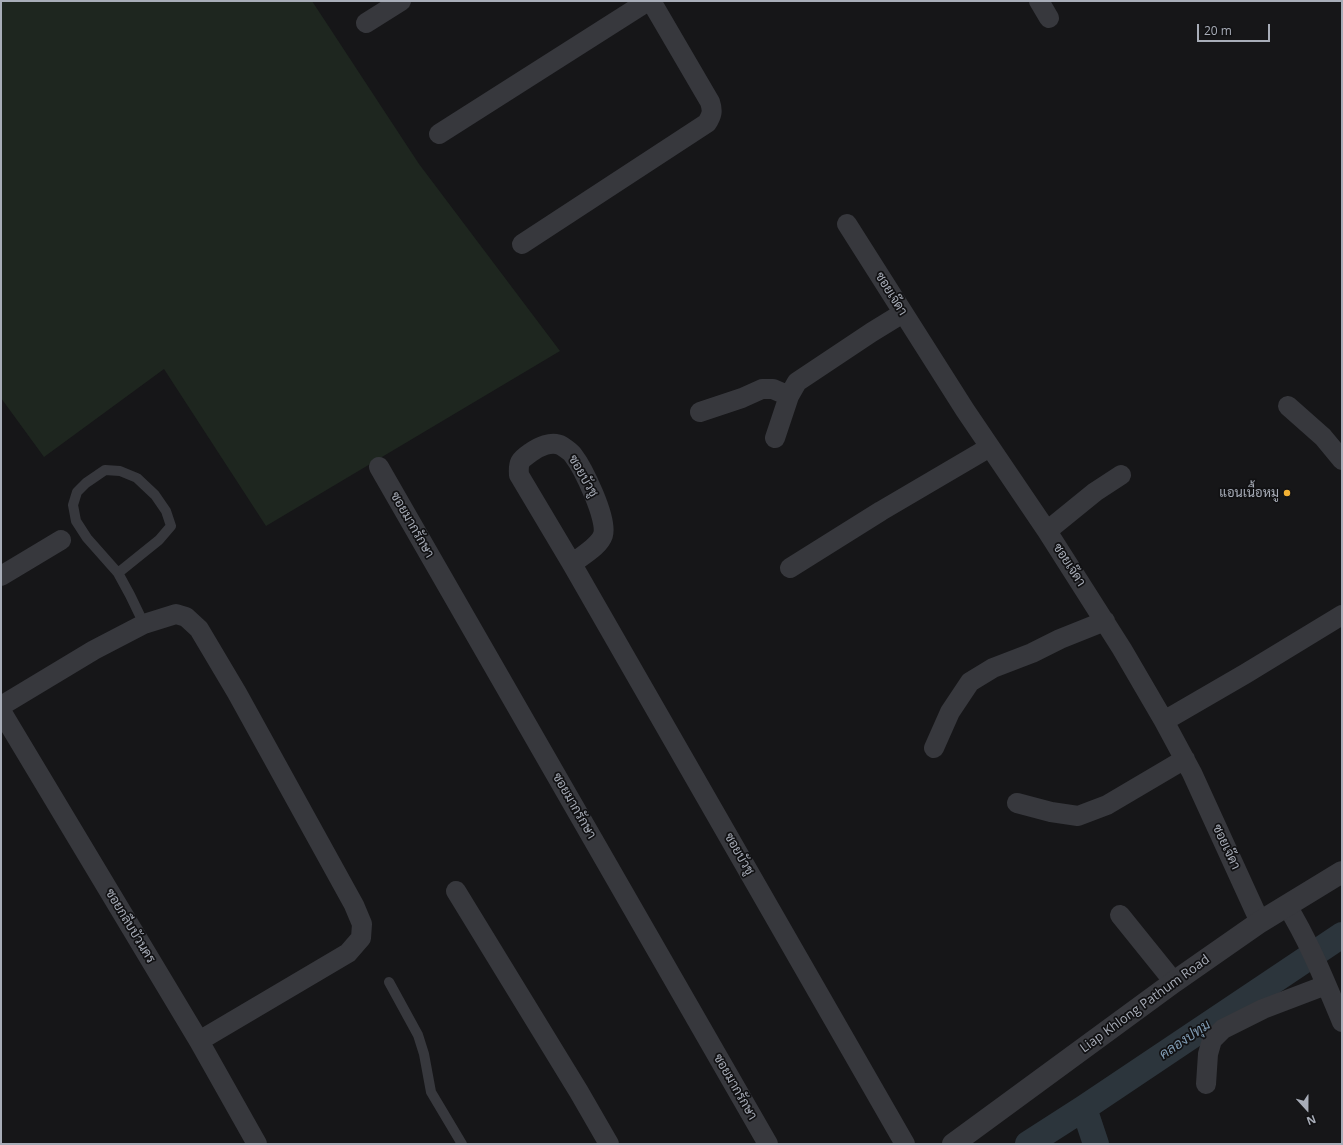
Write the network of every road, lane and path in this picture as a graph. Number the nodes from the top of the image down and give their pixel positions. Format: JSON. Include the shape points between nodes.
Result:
{"nodes":[{"id":1,"x":401,"y":1,"type":"edge"},
{"id":2,"x":648,"y":1,"type":"edge"},
{"id":3,"x":651,"y":1,"type":"edge"},
{"id":4,"x":366,"y":24,"type":"dead end"},
{"id":5,"x":440,"y":134,"type":"dead end"},
{"id":6,"x":847,"y":224,"type":"dead end"},
{"id":7,"x":522,"y":244,"type":"dead end"},
{"id":8,"x":903,"y":313,"type":"junction"},
{"id":9,"x":788,"y":396,"type":"junction"},
{"id":10,"x":1288,"y":406,"type":"dead end"},
{"id":11,"x":700,"y":412,"type":"dead end"},
{"id":12,"x":775,"y":438,"type":"dead end"},
{"id":13,"x":990,"y":447,"type":"junction"},
{"id":14,"x":1342,"y":460,"type":"edge"},
{"id":15,"x":379,"y":468,"type":"dead end"},
{"id":16,"x":1121,"y":475,"type":"dead end"},
{"id":17,"x":1047,"y":531,"type":"junction"},
{"id":18,"x":61,"y":540,"type":"dead end"},
{"id":19,"x":572,"y":564,"type":"junction"},
{"id":20,"x":790,"y":568,"type":"dead end"},
{"id":21,"x":118,"y":572,"type":"junction"},
{"id":22,"x":1,"y":576,"type":"edge"},
{"id":23,"x":1342,"y":615,"type":"edge"},
{"id":24,"x":1105,"y":621,"type":"junction"},
{"id":25,"x":144,"y":624,"type":"junction"},
{"id":26,"x":1,"y":706,"type":"edge"},
{"id":27,"x":1,"y":710,"type":"edge"},
{"id":28,"x":1164,"y":721,"type":"junction"},
{"id":29,"x":934,"y":748,"type":"dead end"},
{"id":30,"x":1185,"y":759,"type":"junction"},
{"id":31,"x":1017,"y":803,"type":"dead end"},
{"id":32,"x":1342,"y":872,"type":"edge"},
{"id":33,"x":456,"y":891,"type":"dead end"},
{"id":34,"x":1290,"y":911,"type":"junction"},
{"id":35,"x":1120,"y":915,"type":"dead end"},
{"id":36,"x":1260,"y":922,"type":"junction"},
{"id":37,"x":1323,"y":978,"type":"junction"},
{"id":38,"x":389,"y":982,"type":"dead end"},
{"id":39,"x":1174,"y":982,"type":"junction"},
{"id":40,"x":1342,"y":1022,"type":"edge"},
{"id":41,"x":199,"y":1041,"type":"junction"},
{"id":42,"x":1206,"y":1084,"type":"dead end"},
{"id":43,"x":257,"y":1144,"type":"edge"},
{"id":44,"x":462,"y":1144,"type":"edge"},
{"id":45,"x":609,"y":1144,"type":"edge"},
{"id":46,"x":768,"y":1144,"type":"edge"},
{"id":47,"x":906,"y":1144,"type":"edge"},
{"id":48,"x":953,"y":1144,"type":"edge"}],
"edges":[{"from":1,"to":4,"type":"street"},
{"from":2,"to":5,"type":"street"},
{"from":3,"to":7,"type":"street","via":[[710,102],[712,115],[707,123]]},
{"from":6,"to":8,"type":"street","name":"ซอยเจ๊ดา"},
{"from":8,"to":9,"type":"street","via":[[797,382]]},
{"from":8,"to":13,"type":"street","name":"ซอยเจ๊ดา"},
{"from":9,"to":11,"type":"street","via":[[773,389],[762,389]]},
{"from":9,"to":12,"type":"street"},
{"from":10,"to":14,"type":"street","via":[[1323,437]]},
{"from":13,"to":17,"type":"street","name":"ซอยเจ๊ดา"},
{"from":13,"to":20,"type":"street","via":[[881,510]]},
{"from":15,"to":46,"type":"street","name":"ซอยมากรักษา"},
{"from":16,"to":17,"type":"street","via":[[1095,492]]},
{"from":17,"to":24,"type":"street","name":"ซอยเจ๊ดา"},
{"from":18,"to":22,"type":"street"},
{"from":19,"to":19,"type":"street","name":"ซอยบัวชู","via":[[597,544],[603,534],[602,519],[596,498],[573,455],[560,445],[548,444],[521,460],[518,467],[519,475]]},
{"from":19,"to":47,"type":"street","name":"ซอยบัวชู"},
{"from":21,"to":21,"type":"lane","via":[[160,540],[170,526],[163,506],[137,478],[120,471],[105,470],[77,492],[73,505],[76,521],[87,538]]},
{"from":21,"to":25,"type":"lane"},
{"from":23,"to":28,"type":"street"},
{"from":24,"to":28,"type":"street","name":"ซอยเจ๊ดา"},
{"from":24,"to":29,"type":"street","via":[[994,668],[970,682],[950,712]]},
{"from":25,"to":26,"type":"street","via":[[94,650]]},
{"from":25,"to":41,"type":"street","via":[[176,614],[186,617],[199,629],[237,693],[362,924],[361,938],[348,953]]},
{"from":27,"to":41,"type":"street","name":"ซอยกลีบบัวนคร"},
{"from":28,"to":30,"type":"street","name":"ซอยเจ๊ดา"},
{"from":30,"to":31,"type":"street","via":[[1107,805],[1078,816]]},
{"from":30,"to":36,"type":"street","name":"ซอยเจ๊ดา"},
{"from":32,"to":34,"type":"street","name":"Liap Khlong Pathum Road"},
{"from":33,"to":45,"type":"street"},
{"from":34,"to":36,"type":"street","name":"Liap Khlong Pathum Road"},
{"from":34,"to":37,"type":"street"},
{"from":35,"to":39,"type":"street"},
{"from":36,"to":39,"type":"street","name":"Liap Khlong Pathum Road"},
{"from":37,"to":40,"type":"street"},
{"from":37,"to":42,"type":"street","via":[[1223,1028],[1212,1040],[1208,1054]]},
{"from":38,"to":44,"type":"lane","via":[[418,1035],[431,1092]]},
{"from":39,"to":48,"type":"street","name":"Liap Khlong Pathum Road"},
{"from":41,"to":43,"type":"street","name":"ซอยกลีบบัวนคร"}]}
